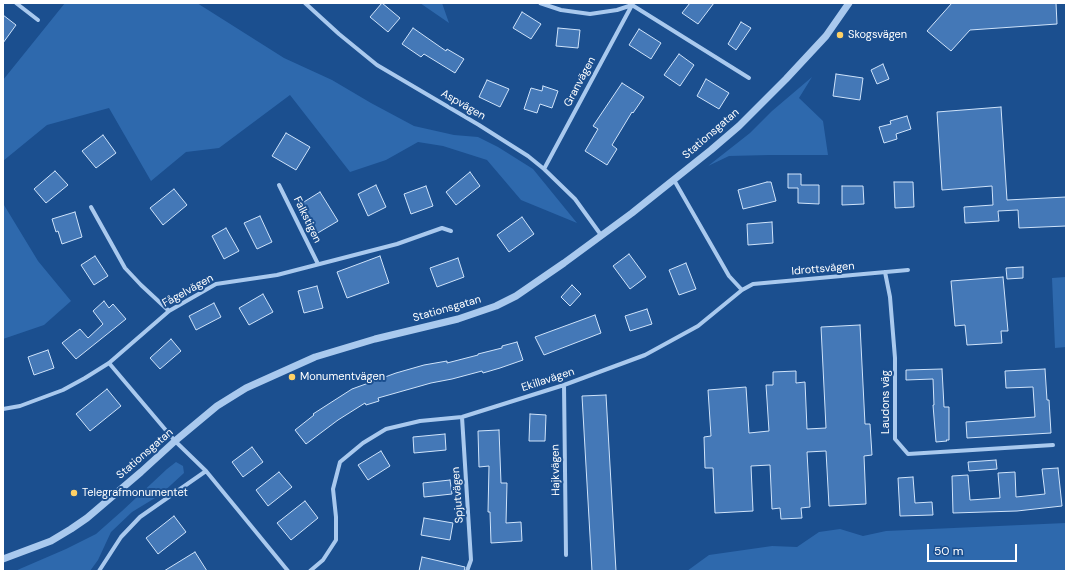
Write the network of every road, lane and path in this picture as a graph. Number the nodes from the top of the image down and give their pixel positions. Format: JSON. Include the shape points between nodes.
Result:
{"nodes":[{"id":1,"x":16,"y":3,"type":"edge"},
{"id":2,"x":305,"y":3,"type":"edge"},
{"id":3,"x":540,"y":3,"type":"edge"},
{"id":4,"x":849,"y":3,"type":"edge"},
{"id":5,"x":633,"y":4,"type":"edge"},
{"id":6,"x":38,"y":20,"type":"dead end"},
{"id":7,"x":749,"y":78,"type":"dead end"},
{"id":8,"x":544,"y":169,"type":"junction"},
{"id":9,"x":674,"y":180,"type":"junction"},
{"id":10,"x":279,"y":185,"type":"dead end"},
{"id":11,"x":91,"y":207,"type":"dead end"},
{"id":12,"x":451,"y":231,"type":"dead end"},
{"id":13,"x":601,"y":235,"type":"junction"},
{"id":14,"x":318,"y":264,"type":"junction"},
{"id":15,"x":908,"y":270,"type":"dead end"},
{"id":16,"x":886,"y":272,"type":"junction"},
{"id":17,"x":742,"y":290,"type":"junction"},
{"id":18,"x":169,"y":311,"type":"junction"},
{"id":19,"x":109,"y":363,"type":"junction"},
{"id":20,"x":564,"y":385,"type":"junction"},
{"id":21,"x":3,"y":410,"type":"edge"},
{"id":22,"x":462,"y":417,"type":"junction"},
{"id":23,"x":175,"y":441,"type":"junction"},
{"id":24,"x":1053,"y":445,"type":"dead end"},
{"id":25,"x":206,"y":471,"type":"junction"},
{"id":26,"x":566,"y":555,"type":"dead end"},
{"id":27,"x":3,"y":559,"type":"edge"},
{"id":28,"x":99,"y":571,"type":"edge"},
{"id":29,"x":288,"y":571,"type":"edge"},
{"id":30,"x":310,"y":571,"type":"edge"},
{"id":31,"x":467,"y":571,"type":"edge"}],
"edges":[{"from":1,"to":6,"type":"street"},
{"from":2,"to":8,"type":"street","name":"Aspvägen","via":[[377,65],[508,142]]},
{"from":3,"to":5,"type":"street","via":[[561,10],[590,14],[617,10]]},
{"from":4,"to":9,"type":"street","name":"Stationsgatan","via":[[826,36],[781,84],[738,126]]},
{"from":5,"to":7,"type":"street"},
{"from":5,"to":8,"type":"street","name":"Granvägen"},
{"from":8,"to":13,"type":"street","name":"Aspvägen","via":[[575,199]]},
{"from":9,"to":13,"type":"street","name":"Stationsgatan"},
{"from":9,"to":17,"type":"street","via":[[729,276]]},
{"from":10,"to":14,"type":"street","name":"Falkstigen"},
{"from":11,"to":18,"type":"street","via":[[125,268]]},
{"from":12,"to":14,"type":"street","name":"Fågelvägen","via":[[442,228],[397,244]]},
{"from":13,"to":23,"type":"street","name":"Stationsgatan","via":[[516,296],[496,306],[458,319],[375,339],[308,360],[232,396]]},
{"from":14,"to":18,"type":"street","name":"Fågelvägen","via":[[277,275],[216,284]]},
{"from":15,"to":16,"type":"street","name":"Idrottsvägen"},
{"from":16,"to":17,"type":"street","name":"Idrottsvägen","via":[[753,284]]},
{"from":16,"to":24,"type":"street","name":"Laudons väg","via":[[895,358],[895,439],[908,454]]},
{"from":17,"to":20,"type":"street","name":"Ekillavägen","via":[[698,326],[645,355]]},
{"from":18,"to":19,"type":"street","name":"Fågelvägen"},
{"from":19,"to":21,"type":"street","name":"Fågelvägen","via":[[63,390]]},
{"from":19,"to":23,"type":"street"},
{"from":20,"to":22,"type":"street","name":"Ekillavägen"},
{"from":20,"to":26,"type":"street","name":"Hajkvägen"},
{"from":22,"to":30,"type":"street","name":"Ekillavägen","via":[[420,421],[386,429],[363,442],[340,462],[333,489],[336,540],[323,560]]},
{"from":22,"to":31,"type":"street","name":"Spjutvägen","via":[[471,560]]},
{"from":23,"to":25,"type":"street"},
{"from":23,"to":27,"type":"street","name":"Stationsgatan","via":[[135,478],[72,529]]},
{"from":25,"to":28,"type":"street","via":[[140,517],[121,537]]},
{"from":25,"to":29,"type":"street"}]}
